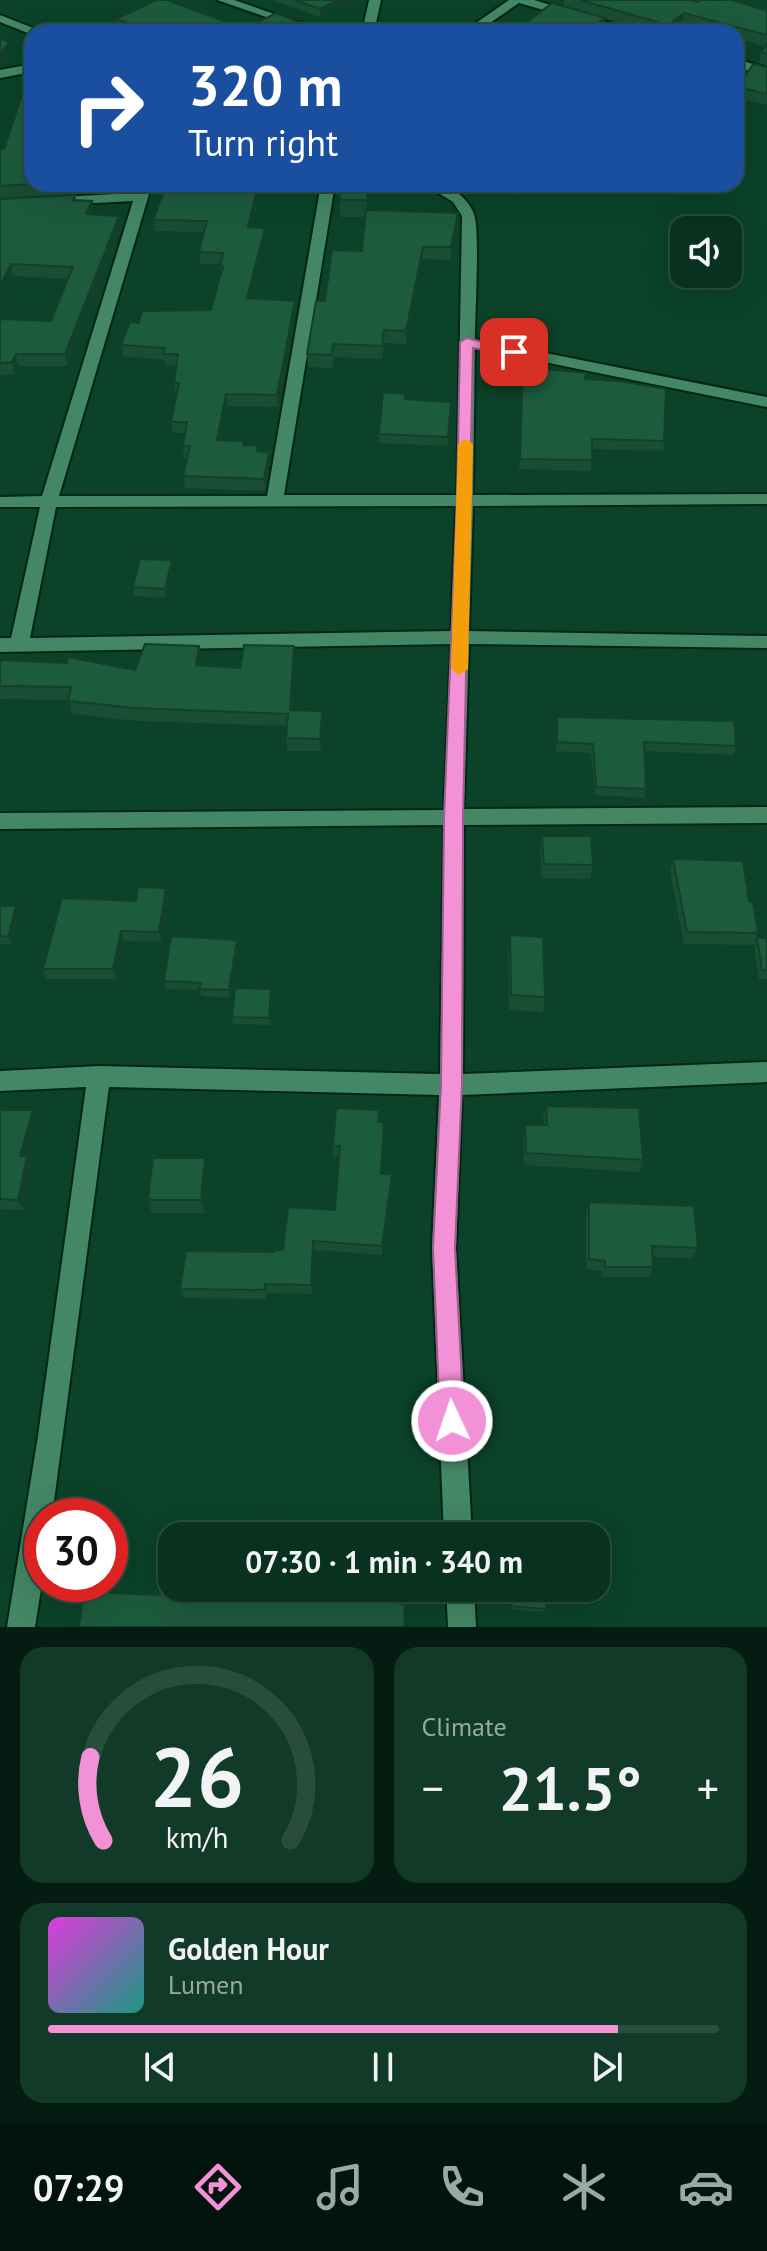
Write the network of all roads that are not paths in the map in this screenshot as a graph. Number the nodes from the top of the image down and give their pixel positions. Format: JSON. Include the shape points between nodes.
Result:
{"nodes":[{"id":1,"x":223,"y":0,"type":"edge"},
{"id":2,"x":375,"y":0,"type":"edge"},
{"id":3,"x":516,"y":0,"type":"edge"},
{"id":4,"x":522,"y":0,"type":"edge"},
{"id":5,"x":0,"y":18,"type":"edge"},
{"id":6,"x":13,"y":23,"type":"junction"},
{"id":7,"x":296,"y":24,"type":"edge"},
{"id":8,"x":370,"y":24,"type":"edge"},
{"id":9,"x":481,"y":24,"type":"edge"},
{"id":10,"x":604,"y":24,"type":"edge"},
{"id":11,"x":24,"y":28,"type":"edge"},
{"id":12,"x":0,"y":31,"type":"edge"},
{"id":13,"x":744,"y":65,"type":"edge"},
{"id":14,"x":24,"y":70,"type":"edge"},
{"id":15,"x":767,"y":72,"type":"edge"},
{"id":16,"x":1,"y":76,"type":"edge"},
{"id":17,"x":123,"y":192,"type":"edge"},
{"id":18,"x":142,"y":192,"type":"edge"},
{"id":19,"x":327,"y":192,"type":"edge"},
{"id":20,"x":445,"y":192,"type":"edge"},
{"id":21,"x":0,"y":204,"type":"edge"},
{"id":22,"x":467,"y":342,"type":"junction"},
{"id":23,"x":767,"y":402,"type":"edge"},
{"id":24,"x":275,"y":498,"type":"junction"},
{"id":25,"x":465,"y":498,"type":"junction"},
{"id":26,"x":767,"y":499,"type":"edge"},
{"id":27,"x":0,"y":502,"type":"edge"},
{"id":28,"x":49,"y":502,"type":"junction"},
{"id":29,"x":460,"y":637,"type":"junction"},
{"id":30,"x":767,"y":642,"type":"edge"},
{"id":31,"x":9,"y":645,"type":"edge"},
{"id":32,"x":767,"y":815,"type":"edge"},
{"id":33,"x":454,"y":817,"type":"junction"},
{"id":34,"x":0,"y":821,"type":"edge"},
{"id":35,"x":767,"y":1072,"type":"edge"},
{"id":36,"x":99,"y":1076,"type":"junction"},
{"id":37,"x":0,"y":1081,"type":"edge"},
{"id":38,"x":451,"y":1085,"type":"junction"},
{"id":39,"x":457,"y":1522,"type":"edge"},
{"id":40,"x":461,"y":1602,"type":"edge"},
{"id":41,"x":21,"y":1627,"type":"edge"},
{"id":42,"x":462,"y":1627,"type":"edge"}],
"edges":[{"from":1,"to":7,"type":"street"},
{"from":2,"to":8,"type":"street"},
{"from":3,"to":9,"type":"street"},
{"from":4,"to":10,"type":"street"},
{"from":5,"to":6,"type":"street"},
{"from":6,"to":11,"type":"street"},
{"from":6,"to":12,"type":"street"},
{"from":13,"to":15,"type":"street"},
{"from":14,"to":16,"type":"street"},
{"from":17,"to":21,"type":"street"},
{"from":18,"to":28,"type":"street"},
{"from":19,"to":24,"type":"street"},
{"from":20,"to":22,"type":"street","via":[[458,199],[469,216]]},
{"from":22,"to":23,"type":"street"},
{"from":22,"to":25,"type":"street"},
{"from":24,"to":25,"type":"street"},
{"from":24,"to":28,"type":"street"},
{"from":25,"to":26,"type":"street"},
{"from":25,"to":29,"type":"street"},
{"from":27,"to":28,"type":"street"},
{"from":28,"to":31,"type":"street"},
{"from":29,"to":30,"type":"street"},
{"from":29,"to":31,"type":"street"},
{"from":29,"to":33,"type":"street"},
{"from":32,"to":33,"type":"street"},
{"from":33,"to":34,"type":"street"},
{"from":33,"to":38,"type":"street"},
{"from":35,"to":38,"type":"street"},
{"from":36,"to":37,"type":"street"},
{"from":36,"to":38,"type":"street"},
{"from":36,"to":41,"type":"street"},
{"from":38,"to":39,"type":"street","via":[[444,1248]]},
{"from":40,"to":42,"type":"street"}]}
